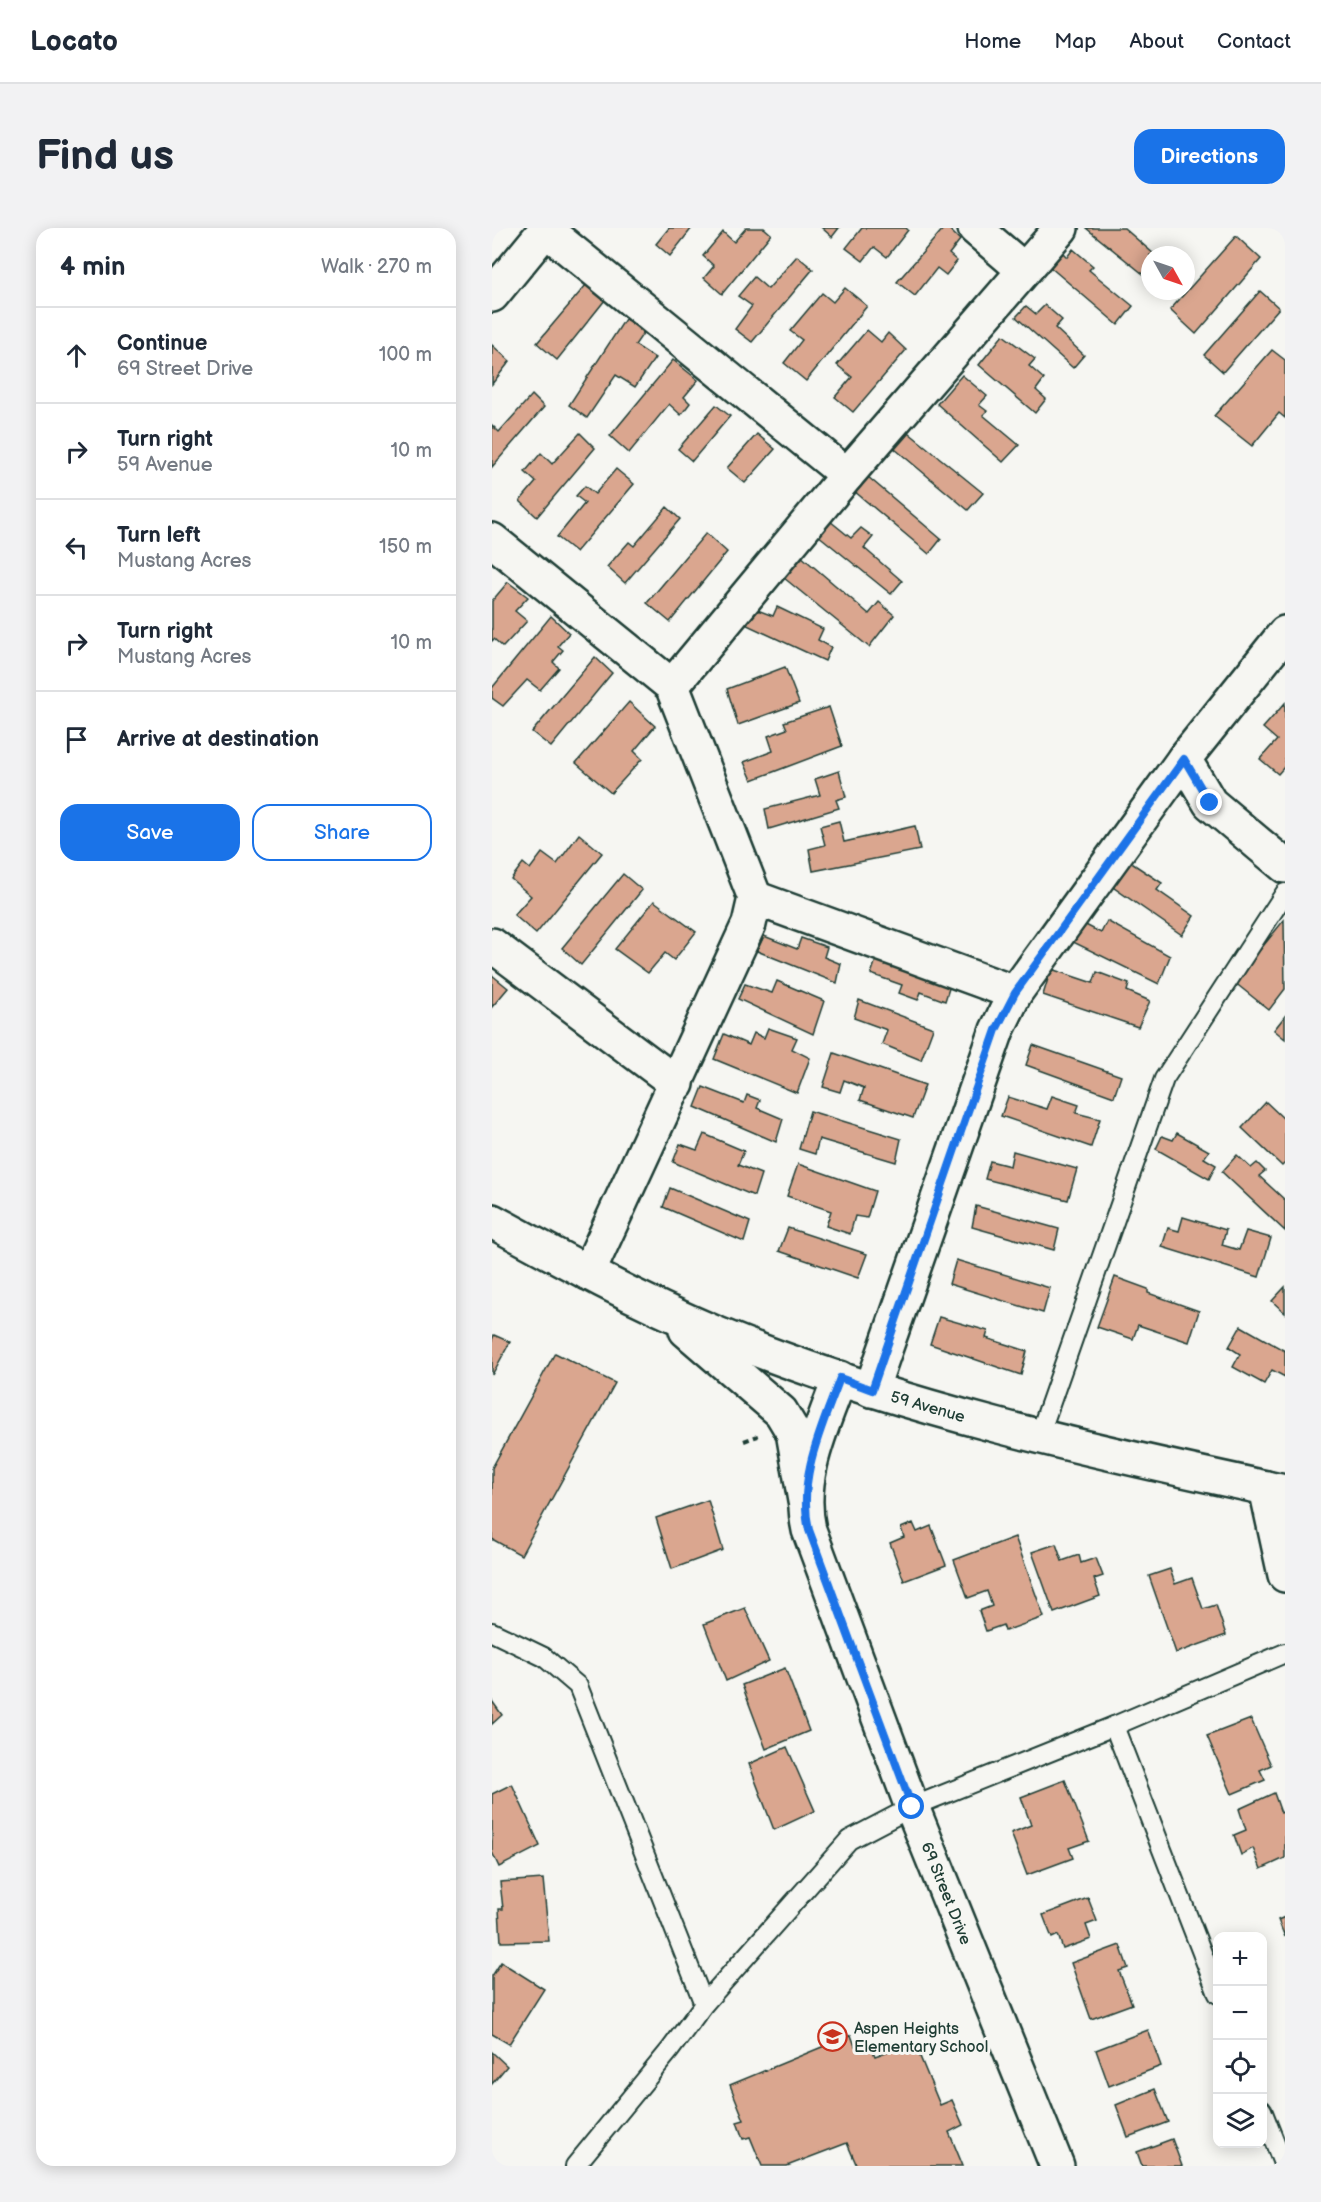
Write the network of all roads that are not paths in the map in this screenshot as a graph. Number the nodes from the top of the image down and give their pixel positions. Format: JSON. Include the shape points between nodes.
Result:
{"nodes":[{"id":1,"x":975,"y":228,"type":"edge"},
{"id":2,"x":1061,"y":228,"type":"edge"},
{"id":3,"x":547,"y":229,"type":"edge"},
{"id":4,"x":1024,"y":270,"type":"junction"},
{"id":5,"x":492,"y":295,"type":"edge"},
{"id":6,"x":847,"y":475,"type":"junction"},
{"id":7,"x":492,"y":540,"type":"edge"},
{"id":8,"x":1285,"y":633,"type":"edge"},
{"id":9,"x":672,"y":686,"type":"junction"},
{"id":10,"x":1184,"y":759,"type":"junction"},
{"id":11,"x":1285,"y":866,"type":"edge"},
{"id":12,"x":1285,"y":893,"type":"edge"},
{"id":13,"x":755,"y":898,"type":"junction"},
{"id":14,"x":492,"y":945,"type":"edge"},
{"id":15,"x":1015,"y":993,"type":"junction"},
{"id":16,"x":677,"y":1084,"type":"junction"},
{"id":17,"x":492,"y":1221,"type":"edge"},
{"id":18,"x":588,"y":1273,"type":"junction"},
{"id":19,"x":662,"y":1309,"type":"junction"},
{"id":20,"x":840,"y":1378,"type":"junction"},
{"id":21,"x":872,"y":1390,"type":"junction"},
{"id":22,"x":1039,"y":1436,"type":"junction"},
{"id":23,"x":1276,"y":1490,"type":"edge"},
{"id":24,"x":805,"y":1501,"type":"junction"},
{"id":25,"x":1285,"y":1575,"type":"edge"},
{"id":26,"x":492,"y":1632,"type":"edge"},
{"id":27,"x":1285,"y":1653,"type":"edge"},
{"id":28,"x":1114,"y":1726,"type":"junction"},
{"id":29,"x":912,"y":1807,"type":"junction"},
{"id":30,"x":1215,"y":1986,"type":"edge"},
{"id":31,"x":704,"y":2004,"type":"junction"},
{"id":32,"x":1267,"y":2121,"type":"edge"},
{"id":33,"x":575,"y":2166,"type":"edge"},
{"id":34,"x":1057,"y":2166,"type":"edge"},
{"id":35,"x":1284,"y":2166,"type":"edge"}],
"edges":[{"from":1,"to":4,"type":"street"},
{"from":2,"to":4,"type":"street"},
{"from":3,"to":5,"type":"street"},
{"from":3,"to":6,"type":"street"},
{"from":4,"to":6,"type":"street"},
{"from":6,"to":9,"type":"street"},
{"from":7,"to":9,"type":"street"},
{"from":8,"to":10,"type":"street"},
{"from":9,"to":13,"type":"street"},
{"from":10,"to":11,"type":"street","via":[[1210,803]]},
{"from":10,"to":15,"type":"street"},
{"from":12,"to":22,"type":"lane","via":[[1164,1079]]},
{"from":13,"to":15,"type":"street"},
{"from":13,"to":16,"type":"street","via":[[749,924]]},
{"from":14,"to":16,"type":"street"},
{"from":15,"to":21,"type":"street","via":[[996,1030]]},
{"from":16,"to":18,"type":"street"},
{"from":17,"to":18,"type":"street","name":"59 Avenue"},
{"from":18,"to":19,"type":"street","name":"59 Avenue"},
{"from":19,"to":20,"type":"street","name":"59 Avenue","via":[[714,1333]]},
{"from":19,"to":24,"type":"street","via":[[781,1412],[794,1432]]},
{"from":20,"to":21,"type":"street","name":"59 Avenue"},
{"from":20,"to":24,"type":"street","name":"69 Street Drive","via":[[814,1451]]},
{"from":21,"to":22,"type":"street","name":"59 Avenue"},
{"from":22,"to":23,"type":"street","name":"59 Avenue"},
{"from":23,"to":25,"type":"street"},
{"from":24,"to":29,"type":"street","name":"69 Street Drive","via":[[809,1530]]},
{"from":26,"to":31,"type":"lane","via":[[544,1657],[578,1686]]},
{"from":27,"to":28,"type":"lane"},
{"from":28,"to":29,"type":"lane"},
{"from":28,"to":30,"type":"lane"},
{"from":29,"to":31,"type":"lane","via":[[849,1840]]},
{"from":29,"to":34,"type":"street","name":"69 Street Drive"},
{"from":31,"to":33,"type":"lane"},
{"from":32,"to":35,"type":"lane"}]}
